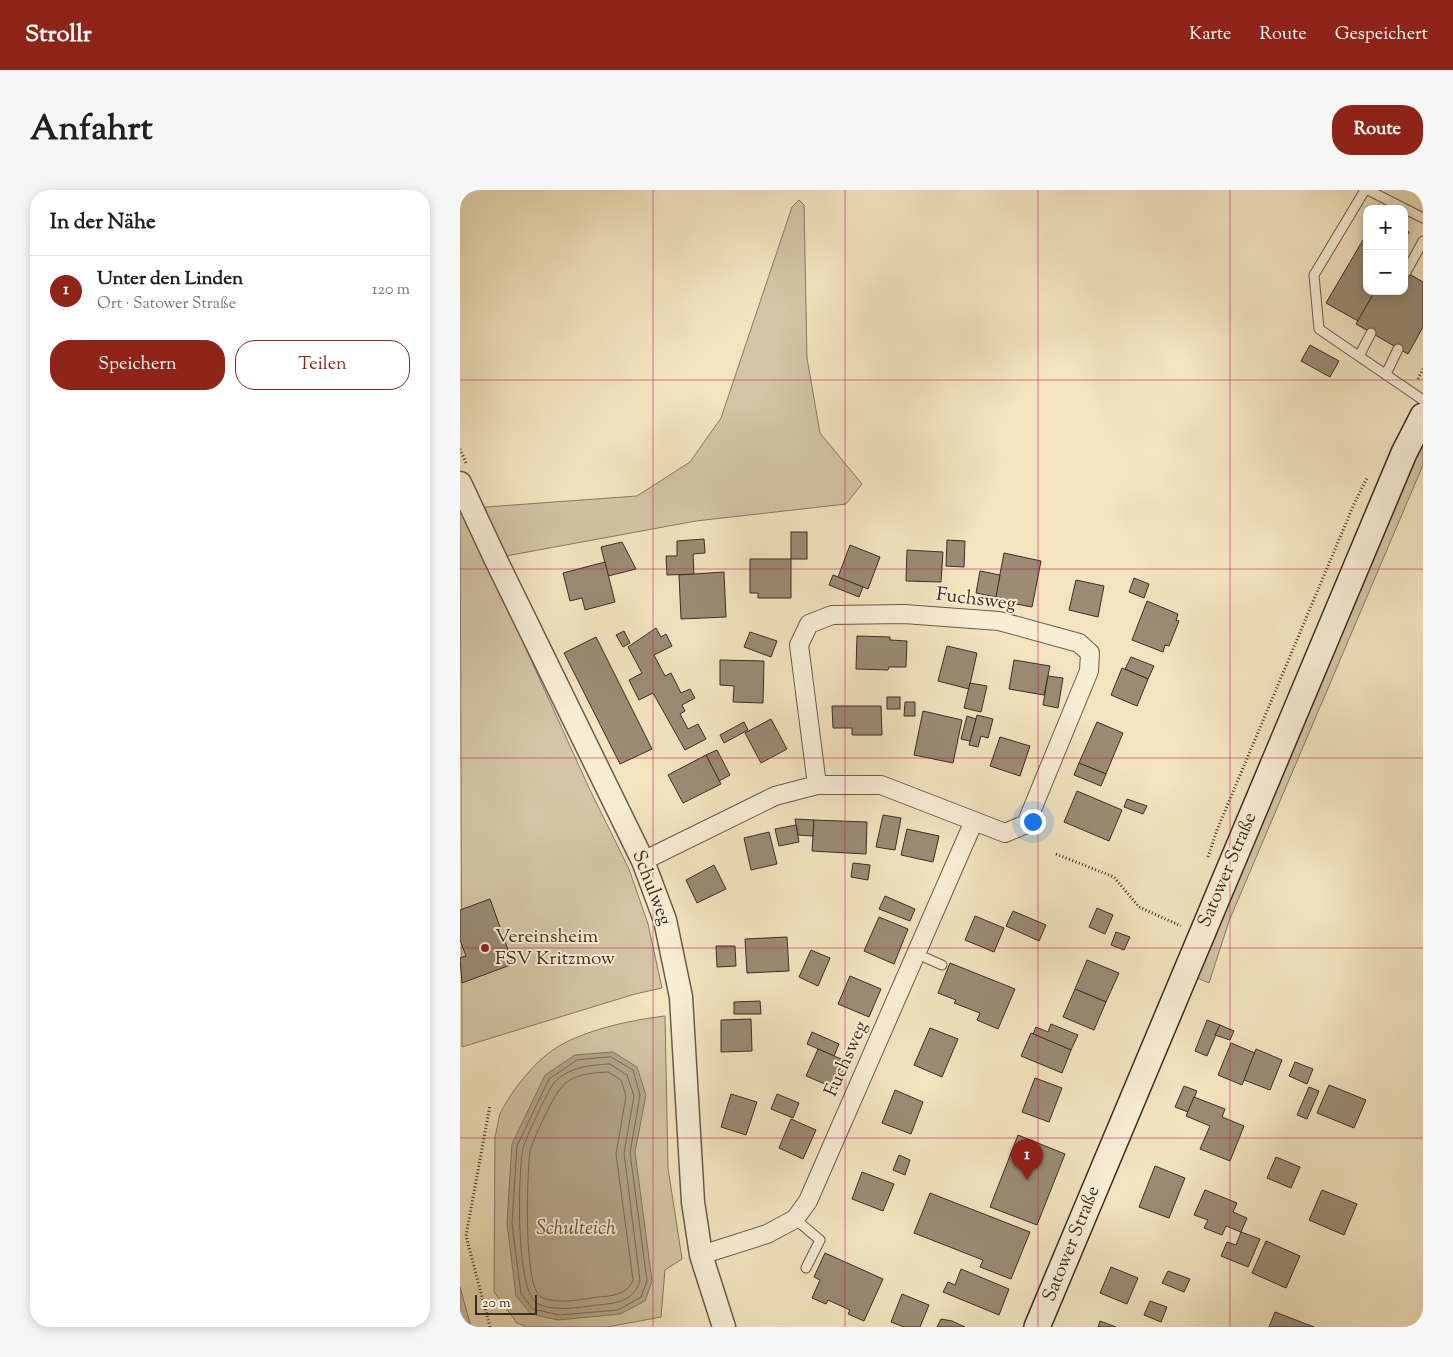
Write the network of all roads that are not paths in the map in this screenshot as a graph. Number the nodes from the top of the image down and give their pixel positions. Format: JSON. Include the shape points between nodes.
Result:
{"nodes":[{"id":1,"x":1367,"y":190,"type":"edge"},
{"id":2,"x":1423,"y":218,"type":"edge"},
{"id":3,"x":1423,"y":241,"type":"edge"},
{"id":4,"x":1408,"y":268,"type":"edge"},
{"id":5,"x":1371,"y":333,"type":"dead end"},
{"id":6,"x":1398,"y":348,"type":"dead end"},
{"id":7,"x":1359,"y":356,"type":"junction"},
{"id":8,"x":1386,"y":374,"type":"junction"},
{"id":9,"x":1423,"y":400,"type":"edge"},
{"id":10,"x":1423,"y":416,"type":"edge"},
{"id":11,"x":460,"y":482,"type":"edge"},
{"id":12,"x":817,"y":785,"type":"junction"},
{"id":13,"x":974,"y":821,"type":"junction"},
{"id":14,"x":643,"y":862,"type":"junction"},
{"id":15,"x":917,"y":954,"type":"junction"},
{"id":16,"x":942,"y":965,"type":"dead end"},
{"id":17,"x":795,"y":1219,"type":"junction"},
{"id":18,"x":701,"y":1255,"type":"junction"},
{"id":19,"x":806,"y":1268,"type":"dead end"},
{"id":20,"x":724,"y":1327,"type":"edge"},
{"id":21,"x":1037,"y":1327,"type":"edge"}],
"edges":[{"from":1,"to":2,"type":"lane"},
{"from":1,"to":7,"type":"lane","via":[[1314,275],[1319,329]]},
{"from":3,"to":4,"type":"lane"},
{"from":5,"to":7,"type":"lane"},
{"from":6,"to":8,"type":"lane"},
{"from":7,"to":8,"type":"lane"},
{"from":8,"to":9,"type":"lane"},
{"from":10,"to":21,"type":"main road","name":"Satower Straße","via":[[1404,453]]},
{"from":11,"to":14,"type":"street","name":"Schulweg"},
{"from":12,"to":13,"type":"street","name":"Fuchsweg","via":[[881,785]]},
{"from":12,"to":13,"type":"street","name":"Fuchsweg","via":[[799,645],[809,624],[832,615],[952,617],[999,621],[1079,643],[1090,653],[1089,671],[1026,824],[1005,833]]},
{"from":12,"to":14,"type":"street","name":"Fuchsweg","via":[[775,796]]},
{"from":13,"to":15,"type":"street","name":"Fuchsweg"},
{"from":14,"to":18,"type":"street","name":"Schulweg","via":[[665,920],[681,997],[688,1151]]},
{"from":15,"to":16,"type":"lane"},
{"from":15,"to":17,"type":"street","name":"Fuchsweg","via":[[808,1201]]},
{"from":17,"to":18,"type":"street","name":"Fuchsweg","via":[[767,1234]]},
{"from":17,"to":19,"type":"lane","via":[[820,1240]]},
{"from":18,"to":20,"type":"street","name":"Schulweg"}]}
